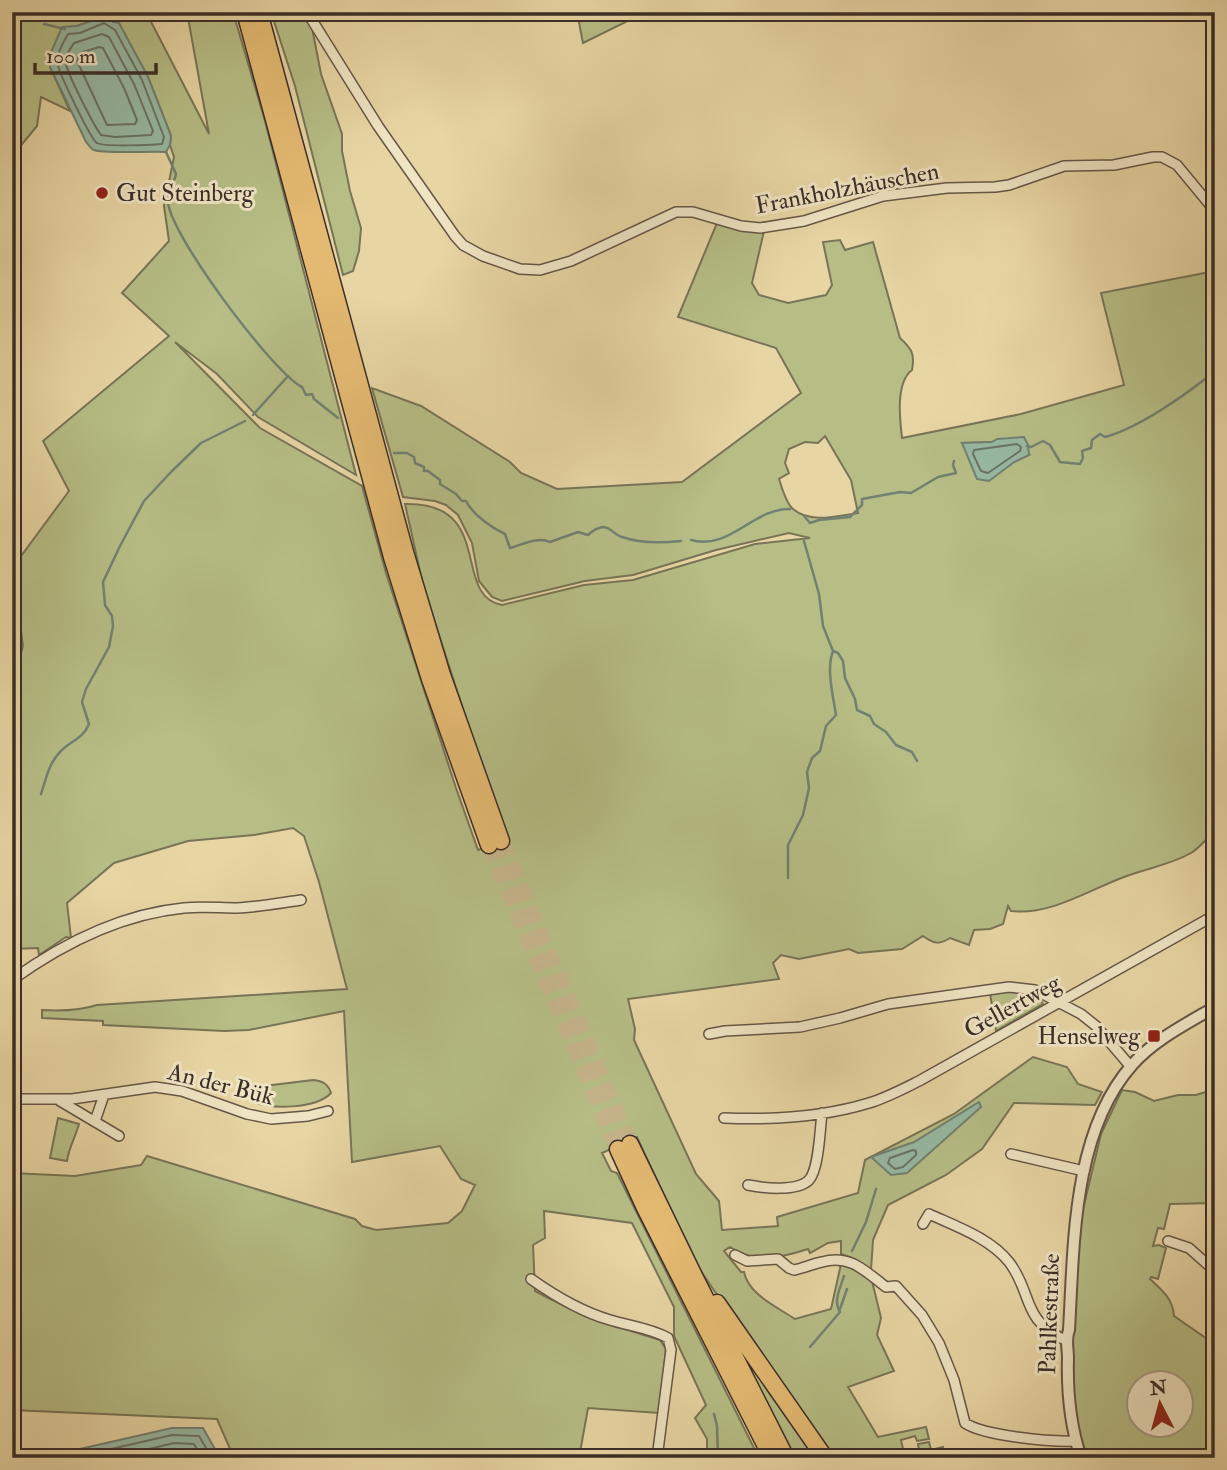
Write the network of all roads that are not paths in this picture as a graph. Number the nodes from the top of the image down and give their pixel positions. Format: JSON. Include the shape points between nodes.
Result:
{"nodes":[{"id":1,"x":245,"y":12,"type":"edge"},
{"id":2,"x":259,"y":12,"type":"edge"},
{"id":3,"x":307,"y":12,"type":"edge"},
{"id":4,"x":1215,"y":211,"type":"edge"},
{"id":5,"x":320,"y":262,"type":"junction"},
{"id":6,"x":495,"y":843,"type":"tunnel mouth"},
{"id":7,"x":301,"y":900,"type":"dead end"},
{"id":8,"x":1215,"y":915,"type":"edge"},
{"id":9,"x":12,"y":980,"type":"edge"},
{"id":10,"x":1060,"y":1002,"type":"junction"},
{"id":11,"x":1215,"y":1007,"type":"edge"},
{"id":12,"x":709,"y":1034,"type":"dead end"},
{"id":13,"x":1131,"y":1066,"type":"junction"},
{"id":14,"x":104,"y":1095,"type":"junction"},
{"id":15,"x":12,"y":1099,"type":"edge"},
{"id":16,"x":58,"y":1100,"type":"junction"},
{"id":17,"x":328,"y":1111,"type":"dead end"},
{"id":18,"x":822,"y":1113,"type":"junction"},
{"id":19,"x":724,"y":1118,"type":"dead end"},
{"id":20,"x":94,"y":1121,"type":"junction"},
{"id":21,"x":119,"y":1136,"type":"dead end"},
{"id":22,"x":1011,"y":1154,"type":"dead end"},
{"id":23,"x":1084,"y":1171,"type":"junction"},
{"id":24,"x":748,"y":1185,"type":"dead end"},
{"id":25,"x":923,"y":1224,"type":"dead end"},
{"id":26,"x":1168,"y":1241,"type":"dead end"},
{"id":27,"x":735,"y":1255,"type":"dead end"},
{"id":28,"x":1215,"y":1271,"type":"edge"},
{"id":29,"x":693,"y":1274,"type":"junction"},
{"id":30,"x":531,"y":1279,"type":"dead end"},
{"id":31,"x":1065,"y":1340,"type":"junction"},
{"id":32,"x":1076,"y":1441,"type":"junction"},
{"id":33,"x":657,"y":1458,"type":"edge"},
{"id":34,"x":772,"y":1458,"type":"edge"},
{"id":35,"x":786,"y":1458,"type":"edge"},
{"id":36,"x":825,"y":1458,"type":"edge"},
{"id":37,"x":1081,"y":1458,"type":"edge"}],
"edges":[{"from":1,"to":5,"type":"highway"},
{"from":2,"to":5,"type":"highway"},
{"from":3,"to":4,"type":"street","name":"Frankholzhäuschen","via":[[378,126],[455,236],[471,250],[520,269],[540,270],[571,261],[676,212],[760,228],[804,221],[883,196],[1009,185],[1064,166],[1114,165],[1153,157],[1177,165]]},
{"from":5,"to":6,"type":"highway","via":[[430,679]]},
{"from":7,"to":9,"type":"street","via":[[256,907],[184,908],[141,916],[80,940]]},
{"from":8,"to":10,"type":"street","name":"Gellertweg"},
{"from":10,"to":12,"type":"street","via":[[1035,990],[993,988],[888,1004],[800,1027]]},
{"from":10,"to":13,"type":"street","via":[[1096,1026]]},
{"from":10,"to":18,"type":"street","name":"Gellertweg","via":[[897,1092],[872,1103]]},
{"from":11,"to":13,"type":"street","name":"Pahlkestraße","via":[[1177,1029]]},
{"from":13,"to":23,"type":"street","name":"Pahlkestraße","via":[[1103,1111]]},
{"from":14,"to":16,"type":"street","name":"An der Bük"},
{"from":14,"to":17,"type":"street","name":"An der Bük","via":[[155,1087],[271,1119]]},
{"from":14,"to":20,"type":"street"},
{"from":15,"to":16,"type":"street","name":"An der Bük"},
{"from":16,"to":20,"type":"street","name":"An der Bük"},
{"from":18,"to":19,"type":"street","name":"Gellertweg","via":[[738,1121]]},
{"from":18,"to":24,"type":"street","via":[[814,1170],[808,1181],[769,1189]]},
{"from":20,"to":21,"type":"street","name":"An der Bük"},
{"from":22,"to":23,"type":"street"},
{"from":23,"to":31,"type":"street","name":"Pahlkestraße"},
{"from":25,"to":31,"type":"street","via":[[929,1214],[999,1252],[1017,1275],[1035,1317]]},
{"from":26,"to":28,"type":"street","via":[[1189,1248]]},
{"from":27,"to":32,"type":"street","via":[[747,1261],[778,1259],[794,1270],[834,1259],[857,1264],[886,1287],[897,1286],[931,1329],[947,1359],[965,1423],[1031,1439]]},
{"from":29,"to":34,"type":"highway","via":[[624,1146],[645,1208]]},
{"from":29,"to":35,"type":"highway"},
{"from":29,"to":36,"type":"highway"},
{"from":30,"to":33,"type":"street","via":[[553,1295],[607,1320],[668,1338],[671,1350]]},
{"from":31,"to":32,"type":"street","name":"Pahlkestraße","via":[[1067,1396]]},
{"from":32,"to":37,"type":"street","name":"Pahlkestraße"}]}
